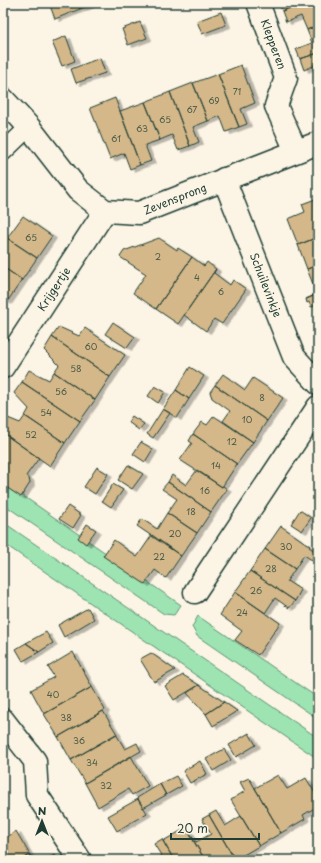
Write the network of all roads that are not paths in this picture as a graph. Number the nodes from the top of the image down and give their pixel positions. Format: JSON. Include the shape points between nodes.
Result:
{"nodes":[{"id":1,"x":258,"y":3,"type":"edge"},
{"id":2,"x":3,"y":98,"type":"edge"},
{"id":3,"x":29,"y":127,"type":"junction"},
{"id":4,"x":318,"y":143,"type":"edge"},
{"id":5,"x":296,"y":151,"type":"junction"},
{"id":6,"x":3,"y":152,"type":"edge"},
{"id":7,"x":224,"y":179,"type":"junction"},
{"id":8,"x":106,"y":211,"type":"junction"},
{"id":9,"x":3,"y":367,"type":"edge"},
{"id":10,"x":318,"y":383,"type":"edge"},
{"id":11,"x":318,"y":407,"type":"edge"},
{"id":12,"x":195,"y":592,"type":"dead end"},
{"id":13,"x":3,"y":720,"type":"edge"},
{"id":14,"x":80,"y":860,"type":"edge"}],
"edges":[{"from":1,"to":5,"type":"street","name":"Klepperen","via":[[286,78],[276,106]]},
{"from":2,"to":3,"type":"street"},
{"from":3,"to":6,"type":"lane"},
{"from":3,"to":8,"type":"street","via":[[78,190]]},
{"from":4,"to":5,"type":"street","name":"Zevensprong"},
{"from":5,"to":7,"type":"street","name":"Zevensprong"},
{"from":7,"to":8,"type":"street","name":"Zevensprong","via":[[140,213]]},
{"from":7,"to":10,"type":"street","name":"Schuilevinkje","via":[[294,357]]},
{"from":8,"to":9,"type":"street","name":"Krijgertje"},
{"from":11,"to":12,"type":"street"},
{"from":13,"to":14,"type":"street","via":[[35,761],[36,795]]}]}
